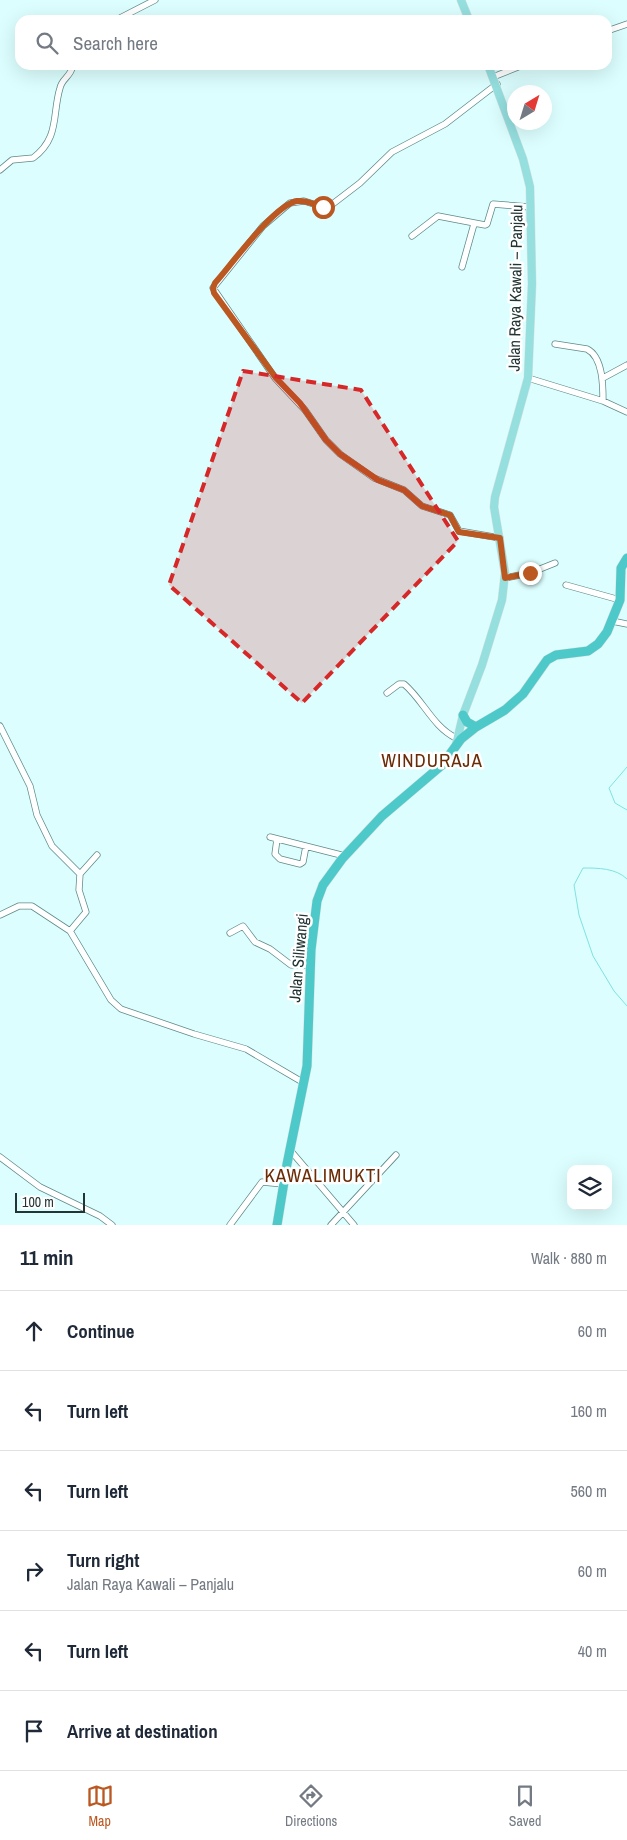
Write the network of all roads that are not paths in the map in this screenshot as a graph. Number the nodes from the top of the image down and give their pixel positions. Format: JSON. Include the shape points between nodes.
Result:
{"nodes":[{"id":1,"x":155,"y":0,"type":"edge"},
{"id":2,"x":464,"y":1,"type":"edge"},
{"id":3,"x":126,"y":15,"type":"edge"},
{"id":4,"x":468,"y":15,"type":"edge"},
{"id":5,"x":627,"y":24,"type":"edge"},
{"id":6,"x":612,"y":29,"type":"edge"},
{"id":7,"x":72,"y":70,"type":"edge"},
{"id":8,"x":490,"y":70,"type":"edge"},
{"id":9,"x":514,"y":70,"type":"edge"},
{"id":10,"x":495,"y":81,"type":"junction"},
{"id":11,"x":0,"y":170,"type":"edge"},
{"id":12,"x":530,"y":207,"type":"junction"},
{"id":13,"x":474,"y":224,"type":"junction"},
{"id":14,"x":412,"y":236,"type":"dead end"},
{"id":15,"x":462,"y":267,"type":"dead end"},
{"id":16,"x":555,"y":344,"type":"dead end"},
{"id":17,"x":627,"y":365,"type":"edge"},
{"id":18,"x":528,"y":378,"type":"junction"},
{"id":19,"x":603,"y":378,"type":"junction"},
{"id":20,"x":602,"y":401,"type":"junction"},
{"id":21,"x":627,"y":412,"type":"edge"},
{"id":22,"x":500,"y":538,"type":"junction"},
{"id":23,"x":627,"y":558,"type":"edge"},
{"id":24,"x":555,"y":563,"type":"dead end"},
{"id":25,"x":505,"y":578,"type":"junction"},
{"id":26,"x":566,"y":585,"type":"dead end"},
{"id":27,"x":620,"y":600,"type":"junction"},
{"id":28,"x":612,"y":621,"type":"junction"},
{"id":29,"x":627,"y":624,"type":"edge"},
{"id":30,"x":387,"y":693,"type":"dead end"},
{"id":31,"x":463,"y":715,"type":"junction"},
{"id":32,"x":0,"y":726,"type":"edge"},
{"id":33,"x":476,"y":727,"type":"junction"},
{"id":34,"x":456,"y":742,"type":"junction"},
{"id":35,"x":270,"y":837,"type":"dead end"},
{"id":36,"x":277,"y":839,"type":"junction"},
{"id":37,"x":306,"y":846,"type":"junction"},
{"id":38,"x":97,"y":855,"type":"dead end"},
{"id":39,"x":345,"y":856,"type":"junction"},
{"id":40,"x":80,"y":874,"type":"junction"},
{"id":41,"x":0,"y":915,"type":"edge"},
{"id":42,"x":70,"y":931,"type":"junction"},
{"id":43,"x":230,"y":934,"type":"dead end"},
{"id":44,"x":310,"y":965,"type":"junction"},
{"id":45,"x":304,"y":1082,"type":"junction"},
{"id":46,"x":290,"y":1150,"type":"junction"},
{"id":47,"x":396,"y":1155,"type":"dead end"},
{"id":48,"x":0,"y":1157,"type":"edge"},
{"id":49,"x":283,"y":1184,"type":"junction"},
{"id":50,"x":343,"y":1212,"type":"junction"},
{"id":51,"x":112,"y":1225,"type":"edge"},
{"id":52,"x":230,"y":1225,"type":"edge"},
{"id":53,"x":277,"y":1225,"type":"edge"},
{"id":54,"x":331,"y":1225,"type":"edge"},
{"id":55,"x":354,"y":1225,"type":"edge"}],
"edges":[{"from":1,"to":3,"type":"street"},
{"from":2,"to":4,"type":"main road"},
{"from":5,"to":6,"type":"street"},
{"from":7,"to":11,"type":"street","via":[[60,85],[55,124],[44,146],[33,158],[12,160]]},
{"from":8,"to":10,"type":"main road","name":"Jalan Raya Kawali – Panjalu"},
{"from":9,"to":10,"type":"street"},
{"from":10,"to":12,"type":"main road","name":"Jalan Raya Kawali – Panjalu","via":[[523,159],[530,187]]},
{"from":10,"to":22,"type":"street","via":[[440,127],[392,152],[330,206],[304,201],[290,203],[263,226],[213,288],[276,378],[340,454],[378,480],[404,490],[422,506],[450,515],[459,532]]},
{"from":12,"to":13,"type":"street","via":[[493,204],[487,224]]},
{"from":12,"to":18,"type":"main road","name":"Jalan Raya Kawali – Panjalu","via":[[532,294]]},
{"from":13,"to":14,"type":"street","via":[[441,215]]},
{"from":13,"to":15,"type":"street"},
{"from":16,"to":19,"type":"street","via":[[590,351]]},
{"from":17,"to":19,"type":"street"},
{"from":18,"to":20,"type":"street"},
{"from":18,"to":22,"type":"main road","name":"Jalan Raya Kawali – Panjalu","via":[[495,497]]},
{"from":19,"to":20,"type":"street"},
{"from":20,"to":21,"type":"street"},
{"from":22,"to":25,"type":"main road","name":"Jalan Raya Kawali – Panjalu"},
{"from":23,"to":27,"type":"highway","name":"Jalan Siliwangi","via":[[621,568]]},
{"from":24,"to":25,"type":"street"},
{"from":25,"to":31,"type":"main road","name":"Jalan Raya Kawali – Panjalu","via":[[493,633]]},
{"from":26,"to":27,"type":"street"},
{"from":27,"to":28,"type":"highway","name":"Jalan Siliwangi"},
{"from":28,"to":29,"type":"street"},
{"from":28,"to":33,"type":"highway","name":"Jalan Siliwangi","via":[[593,648],[551,657],[523,694],[505,710]]},
{"from":30,"to":34,"type":"street","via":[[404,684],[430,712],[443,732]]},
{"from":31,"to":33,"type":"highway"},
{"from":31,"to":34,"type":"main road","name":"Jalan Raya Kawali – Panjalu"},
{"from":32,"to":40,"type":"street","via":[[30,786],[37,816],[52,846]]},
{"from":33,"to":34,"type":"highway","name":"Jalan Siliwangi"},
{"from":34,"to":39,"type":"highway","name":"Jalan Siliwangi","via":[[442,765],[382,816]]},
{"from":35,"to":36,"type":"street"},
{"from":36,"to":37,"type":"street"},
{"from":36,"to":37,"type":"street","via":[[275,854],[280,860],[300,864]]},
{"from":37,"to":39,"type":"street"},
{"from":38,"to":40,"type":"street"},
{"from":39,"to":44,"type":"highway","name":"Jalan Siliwangi","via":[[319,894]]},
{"from":40,"to":42,"type":"street","via":[[78,890],[86,912]]},
{"from":41,"to":42,"type":"street","via":[[18,906],[32,906]]},
{"from":42,"to":45,"type":"street","via":[[111,1000],[121,1009],[246,1049]]},
{"from":43,"to":44,"type":"street","via":[[243,926],[256,943],[291,965]]},
{"from":44,"to":45,"type":"highway","name":"Jalan Siliwangi","via":[[308,1054]]},
{"from":45,"to":46,"type":"highway","name":"Jalan Siliwangi"},
{"from":46,"to":49,"type":"highway","name":"Jalan Siliwangi"},
{"from":46,"to":50,"type":"street"},
{"from":47,"to":50,"type":"street"},
{"from":48,"to":51,"type":"street","via":[[40,1187]]},
{"from":49,"to":52,"type":"street","via":[[262,1182]]},
{"from":49,"to":53,"type":"highway","name":"Jalan Siliwangi"},
{"from":50,"to":54,"type":"street"},
{"from":50,"to":55,"type":"street"}]}
